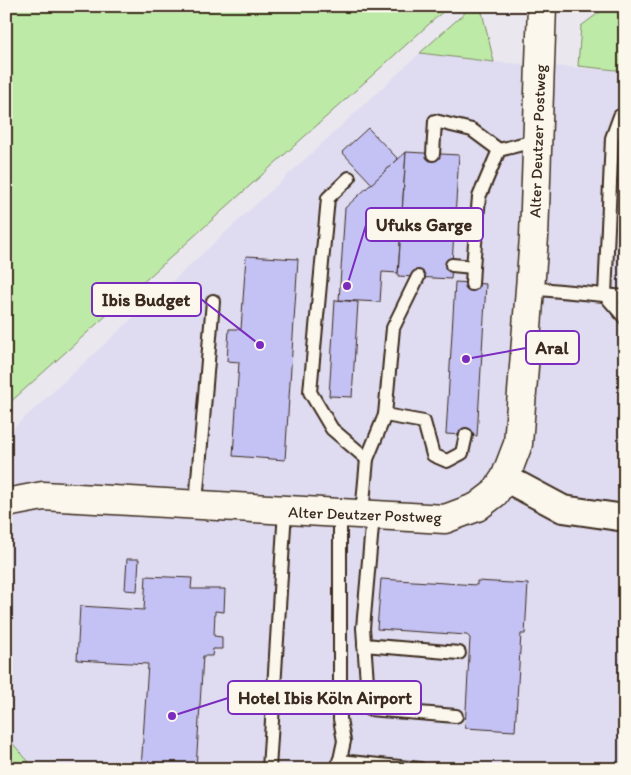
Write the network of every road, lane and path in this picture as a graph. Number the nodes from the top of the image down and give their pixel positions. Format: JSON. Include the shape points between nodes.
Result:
{"nodes":[{"id":1,"x":542,"y":6,"type":"edge"},
{"id":2,"x":625,"y":115,"type":"edge"},
{"id":3,"x":538,"y":140,"type":"junction"},
{"id":4,"x":499,"y":150,"type":"junction"},
{"id":5,"x":433,"y":154,"type":"dead end"},
{"id":6,"x":350,"y":178,"type":"dead end"},
{"id":7,"x":452,"y":265,"type":"dead end"},
{"id":8,"x":473,"y":267,"type":"junction"},
{"id":9,"x":418,"y":277,"type":"dead end"},
{"id":10,"x":472,"y":284,"type":"dead end"},
{"id":11,"x":529,"y":288,"type":"junction"},
{"id":12,"x":605,"y":295,"type":"junction"},
{"id":13,"x":625,"y":297,"type":"edge"},
{"id":14,"x":213,"y":301,"type":"dead end"},
{"id":15,"x":625,"y":318,"type":"edge"},
{"id":16,"x":385,"y":415,"type":"junction"},
{"id":17,"x":466,"y":435,"type":"dead end"},
{"id":18,"x":367,"y":459,"type":"junction"},
{"id":19,"x":505,"y":478,"type":"junction"},
{"id":20,"x":6,"y":502,"type":"edge"},
{"id":21,"x":196,"y":503,"type":"junction"},
{"id":22,"x":285,"y":510,"type":"junction"},
{"id":23,"x":358,"y":514,"type":"junction"},
{"id":24,"x":625,"y":518,"type":"edge"},
{"id":25,"x":364,"y":645,"type":"junction"},
{"id":26,"x":459,"y":653,"type":"dead end"},
{"id":27,"x":456,"y":716,"type":"dead end"},
{"id":28,"x":338,"y":765,"type":"edge"},
{"id":29,"x":268,"y":769,"type":"edge"},
{"id":30,"x":420,"y":769,"type":"edge"}],
"edges":[{"from":1,"to":3,"type":"street","name":"Alter Deutzer Postweg"},
{"from":2,"to":12,"type":"lane","via":[[620,116],[612,138]]},
{"from":3,"to":4,"type":"lane"},
{"from":3,"to":11,"type":"street","name":"Alter Deutzer Postweg"},
{"from":4,"to":5,"type":"lane","via":[[472,130],[435,121]]},
{"from":4,"to":8,"type":"lane","via":[[479,197]]},
{"from":6,"to":18,"type":"lane","via":[[328,198],[310,392],[332,429]]},
{"from":7,"to":8,"type":"lane"},
{"from":8,"to":10,"type":"lane"},
{"from":9,"to":16,"type":"lane","via":[[393,328]]},
{"from":11,"to":12,"type":"lane"},
{"from":11,"to":19,"type":"street","name":"Alter Deutzer Postweg","via":[[518,444]]},
{"from":12,"to":13,"type":"lane"},
{"from":12,"to":15,"type":"lane"},
{"from":14,"to":21,"type":"lane"},
{"from":16,"to":17,"type":"lane","via":[[424,422],[433,455],[447,461],[462,453]]},
{"from":16,"to":18,"type":"lane"},
{"from":18,"to":23,"type":"lane"},
{"from":19,"to":23,"type":"street","name":"Alter Deutzer Postweg","via":[[494,494],[477,507],[445,519]]},
{"from":19,"to":24,"type":"street","via":[[564,509]]},
{"from":20,"to":21,"type":"street","name":"Alter Deutzer Postweg","via":[[43,496]]},
{"from":21,"to":22,"type":"street","name":"Alter Deutzer Postweg"},
{"from":22,"to":23,"type":"street","name":"Alter Deutzer Postweg"},
{"from":22,"to":29,"type":"lane"},
{"from":23,"to":25,"type":"lane"},
{"from":23,"to":28,"type":"lane","via":[[340,718],[344,741]]},
{"from":25,"to":26,"type":"lane"},
{"from":25,"to":27,"type":"lane","via":[[369,709]]},
{"from":28,"to":30,"type":"lane"}]}
